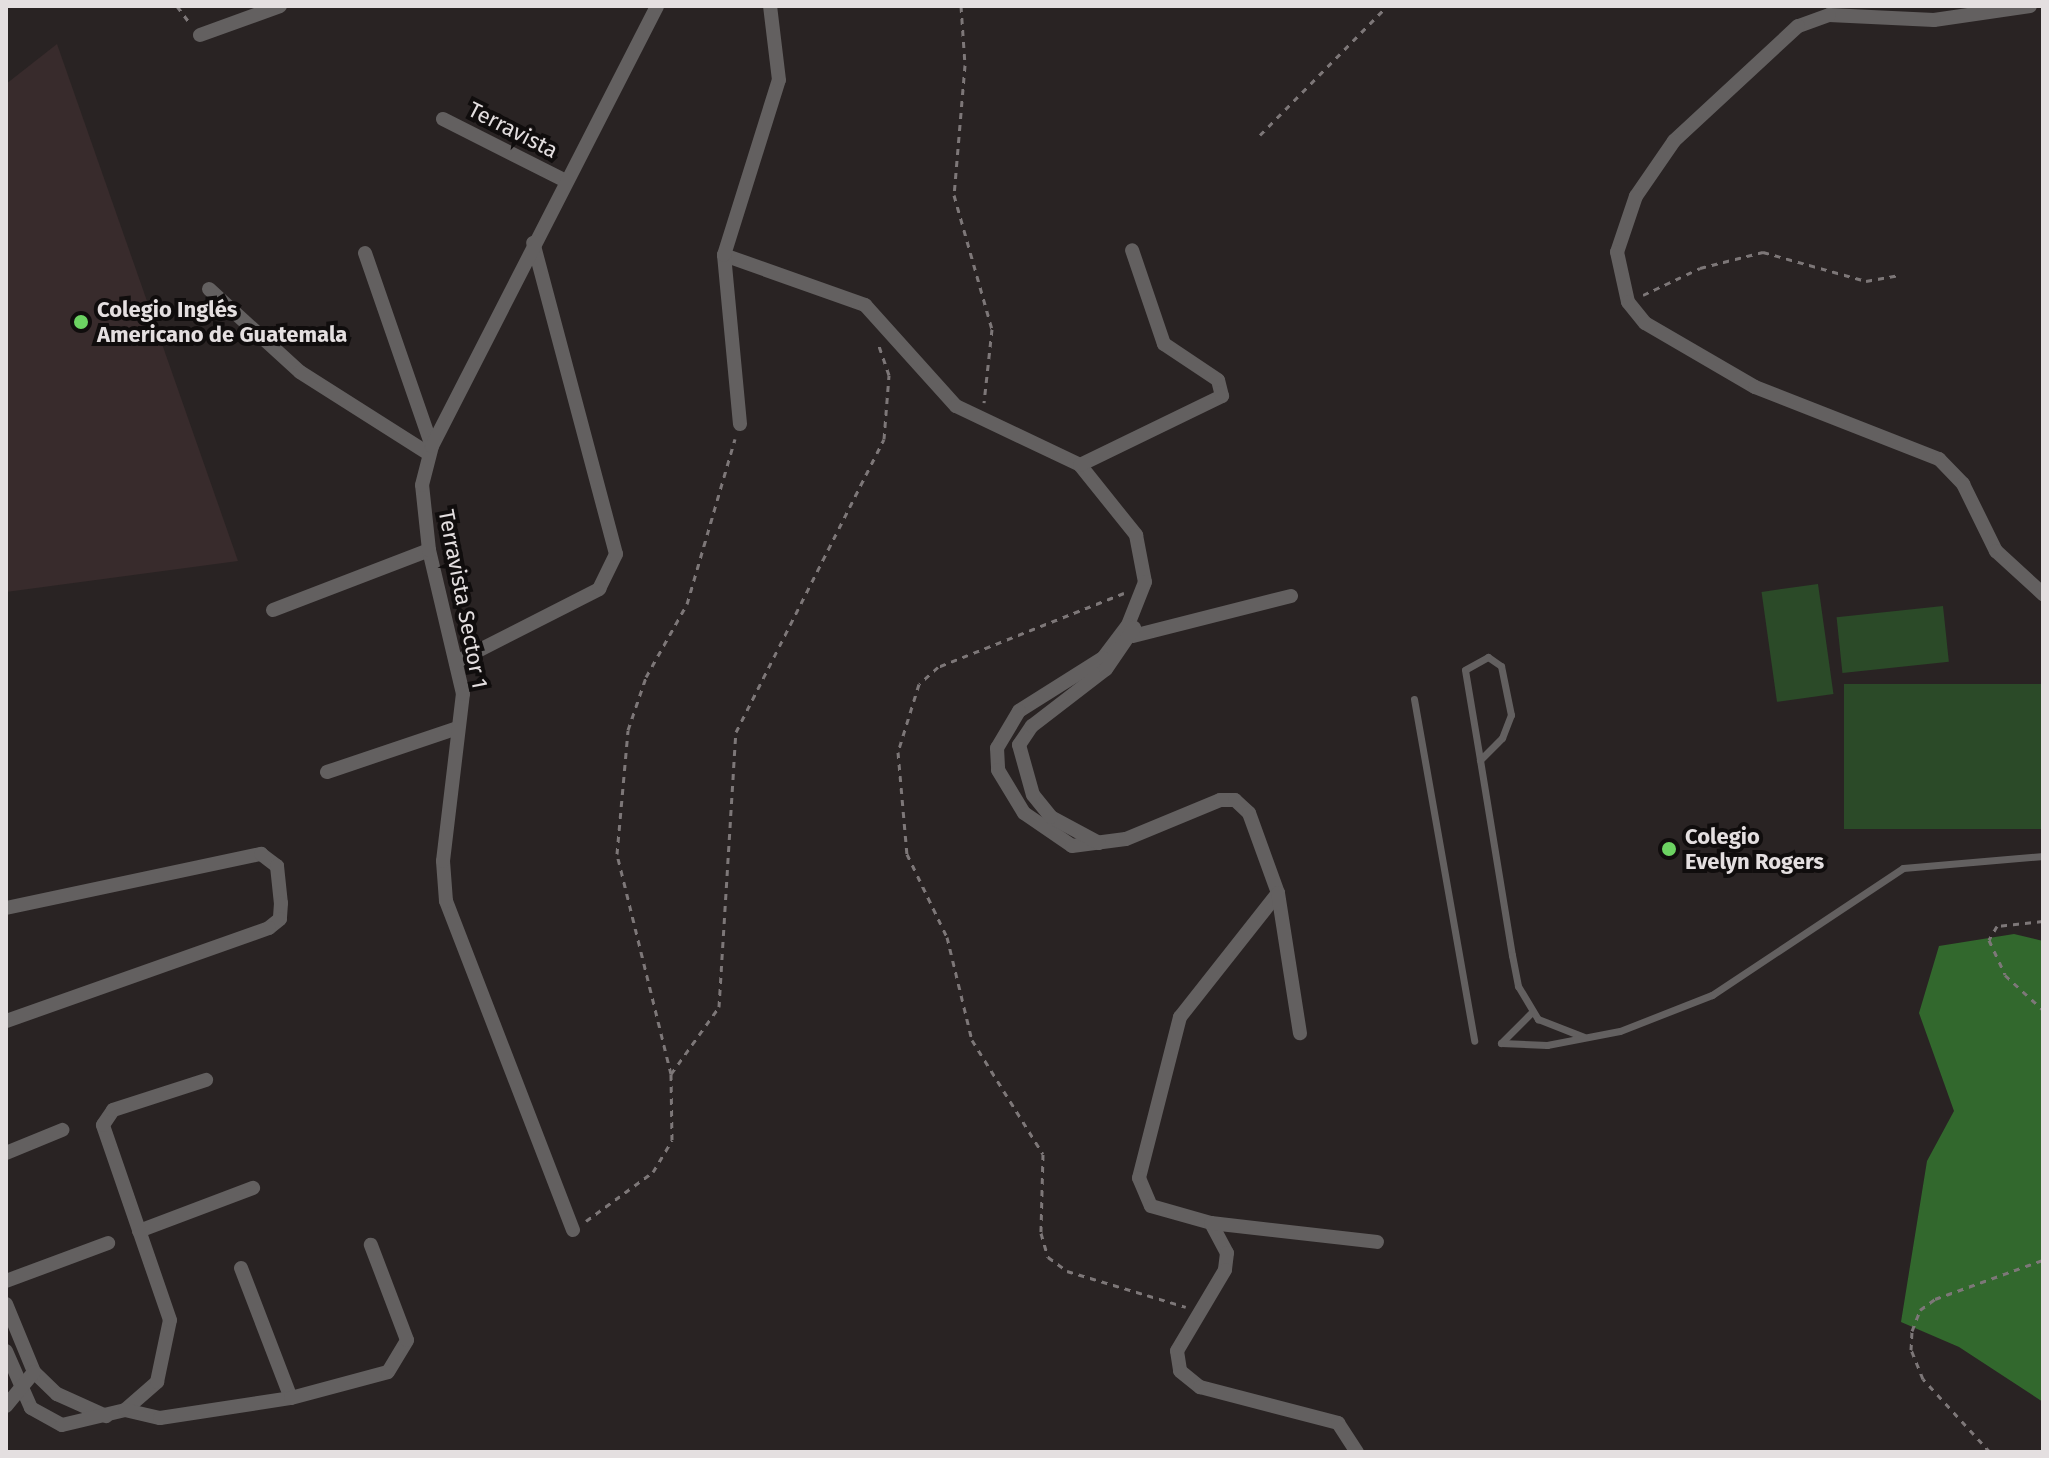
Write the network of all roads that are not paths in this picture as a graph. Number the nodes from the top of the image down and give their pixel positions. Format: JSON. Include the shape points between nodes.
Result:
{"nodes":[{"id":1,"x":280,"y":6,"type":"edge"},
{"id":2,"x":657,"y":6,"type":"edge"},
{"id":3,"x":770,"y":6,"type":"edge"},
{"id":4,"x":2030,"y":6,"type":"edge"},
{"id":5,"x":200,"y":35,"type":"road end"},
{"id":6,"x":443,"y":119,"type":"dead end"},
{"id":7,"x":564,"y":180,"type":"junction"},
{"id":8,"x":533,"y":243,"type":"junction"},
{"id":9,"x":1132,"y":250,"type":"dead end"},
{"id":10,"x":365,"y":253,"type":"dead end"},
{"id":11,"x":724,"y":255,"type":"junction"},
{"id":12,"x":209,"y":289,"type":"dead end"},
{"id":13,"x":740,"y":424,"type":"road end"},
{"id":14,"x":431,"y":450,"type":"junction"},
{"id":15,"x":1080,"y":465,"type":"junction"},
{"id":16,"x":429,"y":550,"type":"junction"},
{"id":17,"x":2043,"y":594,"type":"edge"},
{"id":18,"x":1291,"y":596,"type":"dead end"},
{"id":19,"x":1137,"y":604,"type":"junction"},
{"id":20,"x":273,"y":610,"type":"dead end"},
{"id":21,"x":1133,"y":636,"type":"junction"},
{"id":22,"x":456,"y":662,"type":"junction"},
{"id":23,"x":1414,"y":699,"type":"dead end"},
{"id":24,"x":455,"y":729,"type":"junction"},
{"id":25,"x":1480,"y":760,"type":"junction"},
{"id":26,"x":327,"y":772,"type":"dead end"},
{"id":27,"x":1104,"y":845,"type":"junction"},
{"id":28,"x":2043,"y":856,"type":"edge"},
{"id":29,"x":1278,"y":893,"type":"junction"},
{"id":30,"x":6,"y":908,"type":"edge"},
{"id":31,"x":1531,"y":1013,"type":"junction"},
{"id":32,"x":6,"y":1021,"type":"edge"},
{"id":33,"x":1300,"y":1033,"type":"dead end"},
{"id":34,"x":1586,"y":1038,"type":"junction"},
{"id":35,"x":1474,"y":1041,"type":"dead end"},
{"id":36,"x":206,"y":1080,"type":"dead end"},
{"id":37,"x":62,"y":1130,"type":"dead end"},
{"id":38,"x":6,"y":1153,"type":"edge"},
{"id":39,"x":253,"y":1188,"type":"dead end"},
{"id":40,"x":1211,"y":1223,"type":"junction"},
{"id":41,"x":573,"y":1230,"type":"road end"},
{"id":42,"x":139,"y":1231,"type":"junction"},
{"id":43,"x":1377,"y":1242,"type":"dead end"},
{"id":44,"x":108,"y":1243,"type":"dead end"},
{"id":45,"x":371,"y":1245,"type":"dead end"},
{"id":46,"x":241,"y":1268,"type":"dead end"},
{"id":47,"x":6,"y":1281,"type":"edge"},
{"id":48,"x":6,"y":1304,"type":"edge"},
{"id":49,"x":6,"y":1351,"type":"edge"},
{"id":50,"x":34,"y":1372,"type":"junction"},
{"id":51,"x":21,"y":1392,"type":"junction"},
{"id":52,"x":291,"y":1398,"type":"junction"},
{"id":53,"x":6,"y":1406,"type":"edge"},
{"id":54,"x":125,"y":1410,"type":"junction"},
{"id":55,"x":106,"y":1416,"type":"junction"},
{"id":56,"x":1357,"y":1452,"type":"edge"}],
"edges":[{"from":1,"to":5,"type":"street"},
{"from":2,"to":7,"type":"street","name":"Terravista Sector 1"},
{"from":3,"to":11,"type":"street","via":[[779,80]]},
{"from":4,"to":17,"type":"street","via":[[1934,20],[1829,15],[1775,42],[1684,130],[1636,196],[1617,252],[1628,302],[1645,323],[1755,387],[1939,459],[1963,484],[1996,551]]},
{"from":6,"to":7,"type":"street","name":"Terravista"},
{"from":7,"to":8,"type":"street","name":"Terravista Sector 1"},
{"from":8,"to":14,"type":"street","name":"Terravista Sector 1"},
{"from":8,"to":22,"type":"street","via":[[616,554],[599,589]]},
{"from":9,"to":15,"type":"street","via":[[1164,344],[1218,380],[1222,396]]},
{"from":10,"to":14,"type":"street"},
{"from":11,"to":13,"type":"street"},
{"from":11,"to":15,"type":"street","via":[[865,305],[889,324],[930,382],[982,419]]},
{"from":12,"to":14,"type":"street","via":[[300,372]]},
{"from":14,"to":16,"type":"street","name":"Terravista Sector 1","via":[[422,501]]},
{"from":15,"to":19,"type":"street","via":[[1136,535],[1145,582]]},
{"from":16,"to":20,"type":"street"},
{"from":16,"to":22,"type":"street","name":"Terravista Sector 1"},
{"from":18,"to":21,"type":"street"},
{"from":19,"to":21,"type":"street"},
{"from":19,"to":27,"type":"street","via":[[1115,646],[1019,711],[997,748],[998,770],[1024,813],[1072,846]]},
{"from":21,"to":27,"type":"street","via":[[1106,669],[1032,726],[1019,745],[1033,795],[1051,817]]},
{"from":22,"to":24,"type":"street","name":"Terravista Sector 1","via":[[463,694]]},
{"from":23,"to":35,"type":"lane"},
{"from":24,"to":26,"type":"street"},
{"from":24,"to":41,"type":"street","name":"Terravista Sector 1","via":[[446,901]]},
{"from":25,"to":25,"type":"lane","via":[[1465,670],[1485,658],[1497,661],[1510,707],[1507,731]]},
{"from":25,"to":31,"type":"lane","via":[[1512,955]]},
{"from":27,"to":29,"type":"street","via":[[1235,800],[1249,813]]},
{"from":28,"to":34,"type":"lane","via":[[1903,868],[1712,995]]},
{"from":29,"to":33,"type":"street"},
{"from":29,"to":40,"type":"street","via":[[1180,1017],[1138,1168],[1151,1206]]},
{"from":30,"to":32,"type":"street","via":[[261,854],[277,866],[281,903],[280,919],[269,928]]},
{"from":31,"to":34,"type":"lane"},
{"from":31,"to":34,"type":"lane","via":[[1501,1043]]},
{"from":36,"to":42,"type":"street","via":[[118,1108],[105,1120]]},
{"from":37,"to":38,"type":"street"},
{"from":39,"to":42,"type":"street"},
{"from":40,"to":43,"type":"street"},
{"from":40,"to":56,"type":"street","via":[[1227,1261],[1177,1351],[1184,1377],[1338,1423]]},
{"from":42,"to":54,"type":"street","via":[[165,1299],[171,1341],[157,1382]]},
{"from":44,"to":47,"type":"street"},
{"from":45,"to":52,"type":"street","via":[[406,1333],[404,1355],[388,1372]]},
{"from":46,"to":52,"type":"street"},
{"from":48,"to":50,"type":"street"},
{"from":49,"to":51,"type":"street"},
{"from":50,"to":51,"type":"street"},
{"from":50,"to":55,"type":"street","via":[[57,1394]]},
{"from":51,"to":53,"type":"street"},
{"from":51,"to":55,"type":"street","via":[[53,1423]]},
{"from":52,"to":54,"type":"street","via":[[160,1418]]},
{"from":54,"to":55,"type":"street"}]}
